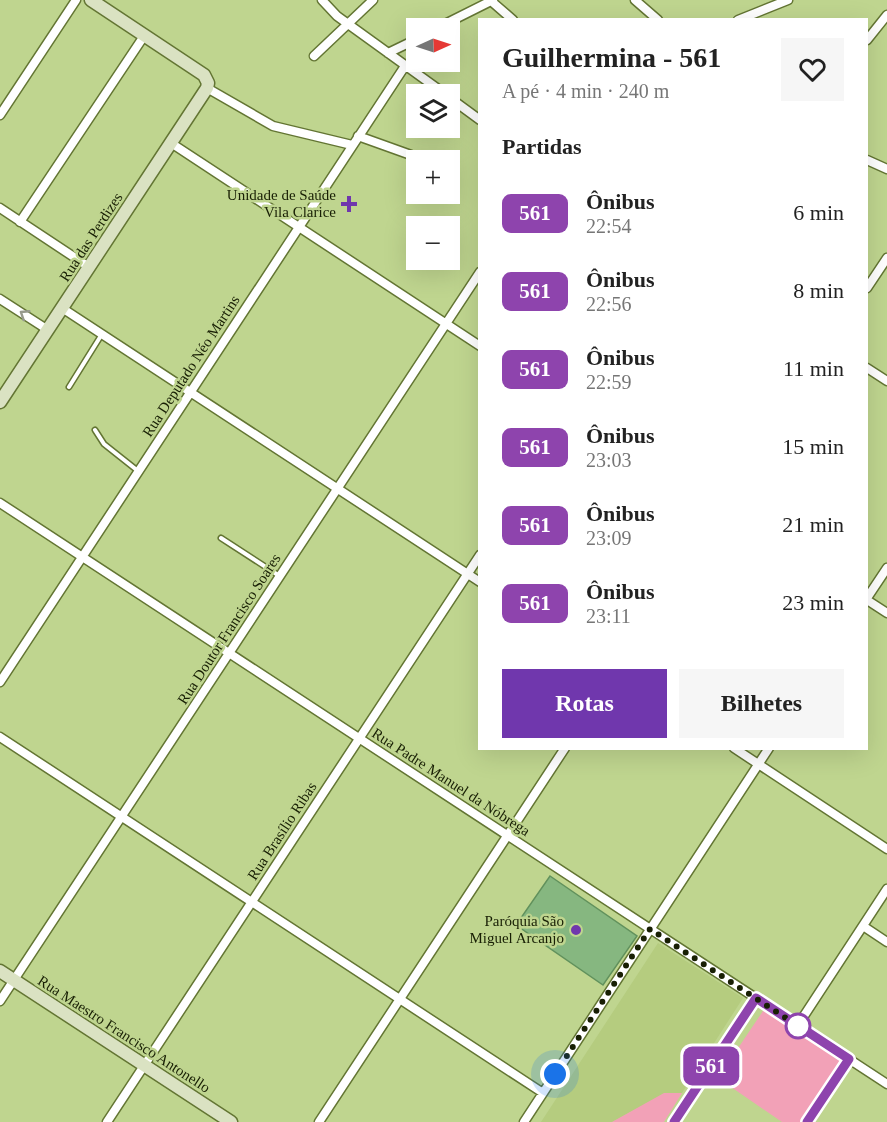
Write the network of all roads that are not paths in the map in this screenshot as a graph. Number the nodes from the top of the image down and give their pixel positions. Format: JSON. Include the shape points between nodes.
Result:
{"nodes":[{"id":1,"x":76,"y":0,"type":"edge"},
{"id":2,"x":322,"y":0,"type":"edge"},
{"id":3,"x":373,"y":0,"type":"edge"},
{"id":4,"x":492,"y":0,"type":"edge"},
{"id":5,"x":635,"y":0,"type":"edge"},
{"id":6,"x":788,"y":0,"type":"edge"},
{"id":7,"x":94,"y":1,"type":"edge"},
{"id":8,"x":887,"y":15,"type":"edge"},
{"id":9,"x":457,"y":18,"type":"edge"},
{"id":10,"x":511,"y":18,"type":"edge"},
{"id":11,"x":656,"y":18,"type":"edge"},
{"id":12,"x":743,"y":18,"type":"edge"},
{"id":13,"x":347,"y":24,"type":"junction"},
{"id":14,"x":144,"y":36,"type":"junction"},
{"id":15,"x":868,"y":39,"type":"edge"},
{"id":16,"x":406,"y":44,"type":"edge"},
{"id":17,"x":388,"y":53,"type":"junction"},
{"id":18,"x":314,"y":56,"type":"dead end"},
{"id":19,"x":405,"y":66,"type":"junction"},
{"id":20,"x":431,"y":84,"type":"edge"},
{"id":21,"x":207,"y":88,"type":"junction"},
{"id":22,"x":460,"y":105,"type":"edge"},
{"id":23,"x":0,"y":115,"type":"edge"},
{"id":24,"x":478,"y":119,"type":"edge"},
{"id":25,"x":358,"y":136,"type":"junction"},
{"id":26,"x":171,"y":142,"type":"junction"},
{"id":27,"x":352,"y":145,"type":"junction"},
{"id":28,"x":406,"y":153,"type":"edge"},
{"id":29,"x":868,"y":160,"type":"edge"},
{"id":30,"x":887,"y":169,"type":"edge"},
{"id":31,"x":0,"y":208,"type":"edge"},
{"id":32,"x":20,"y":222,"type":"junction"},
{"id":33,"x":299,"y":226,"type":"junction"},
{"id":34,"x":887,"y":258,"type":"edge"},
{"id":35,"x":89,"y":267,"type":"junction"},
{"id":36,"x":478,"y":276,"type":"edge"},
{"id":37,"x":868,"y":286,"type":"edge"},
{"id":38,"x":0,"y":299,"type":"edge"},
{"id":39,"x":62,"y":308,"type":"junction"},
{"id":40,"x":446,"y":324,"type":"junction"},
{"id":41,"x":48,"y":330,"type":"junction"},
{"id":42,"x":102,"y":334,"type":"junction"},
{"id":43,"x":478,"y":345,"type":"edge"},
{"id":44,"x":868,"y":370,"type":"edge"},
{"id":45,"x":887,"y":381,"type":"edge"},
{"id":46,"x":69,"y":387,"type":"dead end"},
{"id":47,"x":190,"y":392,"type":"junction"},
{"id":48,"x":2,"y":395,"type":"edge"},
{"id":49,"x":95,"y":430,"type":"dead end"},
{"id":50,"x":138,"y":471,"type":"junction"},
{"id":51,"x":338,"y":489,"type":"junction"},
{"id":52,"x":0,"y":503,"type":"edge"},
{"id":53,"x":221,"y":538,"type":"dead end"},
{"id":54,"x":82,"y":557,"type":"junction"},
{"id":55,"x":478,"y":558,"type":"edge"},
{"id":56,"x":887,"y":568,"type":"edge"},
{"id":57,"x":468,"y":574,"type":"junction"},
{"id":58,"x":280,"y":576,"type":"junction"},
{"id":59,"x":478,"y":581,"type":"edge"},
{"id":60,"x":868,"y":597,"type":"edge"},
{"id":61,"x":868,"y":600,"type":"edge"},
{"id":62,"x":887,"y":614,"type":"edge"},
{"id":63,"x":229,"y":653,"type":"junction"},
{"id":64,"x":0,"y":682,"type":"edge"},
{"id":65,"x":0,"y":737,"type":"edge"},
{"id":66,"x":360,"y":739,"type":"junction"},
{"id":67,"x":564,"y":750,"type":"edge"},
{"id":68,"x":737,"y":750,"type":"edge"},
{"id":69,"x":768,"y":750,"type":"edge"},
{"id":70,"x":758,"y":764,"type":"junction"},
{"id":71,"x":122,"y":817,"type":"junction"},
{"id":72,"x":507,"y":835,"type":"junction"},
{"id":73,"x":887,"y":849,"type":"edge"},
{"id":74,"x":887,"y":889,"type":"edge"},
{"id":75,"x":252,"y":902,"type":"junction"},
{"id":76,"x":863,"y":926,"type":"junction"},
{"id":77,"x":650,"y":929,"type":"junction"},
{"id":78,"x":887,"y":942,"type":"edge"},
{"id":79,"x":0,"y":971,"type":"edge"},
{"id":80,"x":14,"y":980,"type":"junction"},
{"id":81,"x":756,"y":998,"type":"junction"},
{"id":82,"x":400,"y":999,"type":"junction"},
{"id":83,"x":0,"y":1001,"type":"edge"},
{"id":84,"x":798,"y":1026,"type":"junction"},
{"id":85,"x":849,"y":1059,"type":"junction"},
{"id":86,"x":144,"y":1065,"type":"junction"},
{"id":87,"x":887,"y":1084,"type":"edge"},
{"id":88,"x":543,"y":1093,"type":"junction"},
{"id":89,"x":107,"y":1122,"type":"edge"},
{"id":90,"x":231,"y":1122,"type":"edge"},
{"id":91,"x":319,"y":1122,"type":"edge"},
{"id":92,"x":524,"y":1122,"type":"edge"},
{"id":93,"x":674,"y":1122,"type":"edge"},
{"id":94,"x":807,"y":1122,"type":"edge"}],
"edges":[{"from":1,"to":23,"type":"street"},
{"from":2,"to":13,"type":"street"},
{"from":3,"to":13,"type":"street"},
{"from":4,"to":9,"type":"street"},
{"from":4,"to":10,"type":"street"},
{"from":5,"to":11,"type":"street"},
{"from":6,"to":12,"type":"street"},
{"from":7,"to":14,"type":"street"},
{"from":8,"to":15,"type":"street"},
{"from":13,"to":17,"type":"street"},
{"from":13,"to":18,"type":"street"},
{"from":14,"to":21,"type":"street","via":[[204,75]]},
{"from":14,"to":32,"type":"street"},
{"from":16,"to":17,"type":"street"},
{"from":17,"to":19,"type":"street"},
{"from":19,"to":20,"type":"street"},
{"from":19,"to":25,"type":"street","name":"Rua Deputado Néo Martins"},
{"from":21,"to":26,"type":"street","name":"Rua das Perdizes"},
{"from":21,"to":27,"type":"street","via":[[273,126]]},
{"from":22,"to":24,"type":"street"},
{"from":25,"to":27,"type":"street","name":"Rua Deputado Néo Martins"},
{"from":25,"to":28,"type":"street"},
{"from":26,"to":33,"type":"street"},
{"from":26,"to":35,"type":"street","name":"Rua das Perdizes"},
{"from":27,"to":33,"type":"street","name":"Rua Deputado Néo Martins"},
{"from":29,"to":30,"type":"street"},
{"from":31,"to":32,"type":"street"},
{"from":32,"to":35,"type":"street"},
{"from":33,"to":40,"type":"street"},
{"from":33,"to":47,"type":"street","name":"Rua Deputado Néo Martins"},
{"from":34,"to":37,"type":"street"},
{"from":35,"to":39,"type":"street","name":"Rua das Perdizes"},
{"from":36,"to":40,"type":"street","name":"Rua Doutor Francisco Soares"},
{"from":41,"to":38,"type":"street","one_way":true},
{"from":39,"to":41,"type":"street","name":"Rua das Perdizes"},
{"from":39,"to":42,"type":"street"},
{"from":40,"to":43,"type":"street"},
{"from":40,"to":51,"type":"street","name":"Rua Doutor Francisco Soares"},
{"from":41,"to":48,"type":"street","name":"Rua das Perdizes"},
{"from":42,"to":46,"type":"lane"},
{"from":42,"to":47,"type":"street"},
{"from":44,"to":45,"type":"street"},
{"from":47,"to":50,"type":"street","name":"Rua Deputado Néo Martins"},
{"from":47,"to":51,"type":"street"},
{"from":49,"to":50,"type":"lane","via":[[104,444]]},
{"from":50,"to":54,"type":"street","name":"Rua Deputado Néo Martins"},
{"from":51,"to":57,"type":"street"},
{"from":51,"to":58,"type":"street","name":"Rua Doutor Francisco Soares"},
{"from":52,"to":54,"type":"street","name":"Rua Padre Manuel da Nóbrega"},
{"from":53,"to":58,"type":"lane"},
{"from":54,"to":63,"type":"street","name":"Rua Padre Manuel da Nóbrega"},
{"from":54,"to":64,"type":"street","name":"Rua Deputado Néo Martins"},
{"from":55,"to":57,"type":"street","name":"Rua Brasílio Ribas"},
{"from":56,"to":60,"type":"street"},
{"from":57,"to":59,"type":"street"},
{"from":57,"to":66,"type":"street","name":"Rua Brasílio Ribas"},
{"from":58,"to":63,"type":"street","name":"Rua Doutor Francisco Soares"},
{"from":61,"to":62,"type":"street"},
{"from":63,"to":66,"type":"street","name":"Rua Padre Manuel da Nóbrega"},
{"from":63,"to":71,"type":"street","name":"Rua Doutor Francisco Soares"},
{"from":65,"to":71,"type":"street"},
{"from":66,"to":72,"type":"street","name":"Rua Padre Manuel da Nóbrega"},
{"from":66,"to":75,"type":"street","name":"Rua Brasílio Ribas"},
{"from":67,"to":72,"type":"street"},
{"from":68,"to":70,"type":"street"},
{"from":69,"to":70,"type":"street"},
{"from":70,"to":73,"type":"street"},
{"from":70,"to":77,"type":"street"},
{"from":71,"to":75,"type":"street"},
{"from":71,"to":80,"type":"street","name":"Rua Doutor Francisco Soares"},
{"from":72,"to":77,"type":"street","name":"Rua Padre Manuel da Nóbrega"},
{"from":72,"to":82,"type":"street"},
{"from":74,"to":76,"type":"street"},
{"from":75,"to":82,"type":"street"},
{"from":75,"to":86,"type":"street","name":"Rua Brasílio Ribas"},
{"from":76,"to":78,"type":"street"},
{"from":76,"to":84,"type":"street"},
{"from":77,"to":81,"type":"street","name":"Rua Padre Manuel da Nóbrega"},
{"from":77,"to":88,"type":"street"},
{"from":79,"to":80,"type":"street","name":"Rua Maestro Francisco Antonello"},
{"from":80,"to":83,"type":"street","name":"Rua Doutor Francisco Soares"},
{"from":80,"to":86,"type":"street","name":"Rua Maestro Francisco Antonello"},
{"from":81,"to":84,"type":"street","name":"Rua Padre Manuel da Nóbrega"},
{"from":81,"to":93,"type":"street"},
{"from":82,"to":88,"type":"street"},
{"from":82,"to":91,"type":"street"},
{"from":84,"to":85,"type":"street","name":"Rua Padre Manuel da Nóbrega"},
{"from":85,"to":87,"type":"street","name":"Rua Padre Manuel da Nóbrega"},
{"from":85,"to":94,"type":"street"},
{"from":86,"to":89,"type":"street","name":"Rua Brasílio Ribas"},
{"from":86,"to":90,"type":"street","name":"Rua Maestro Francisco Antonello"},
{"from":88,"to":92,"type":"street"}]}
